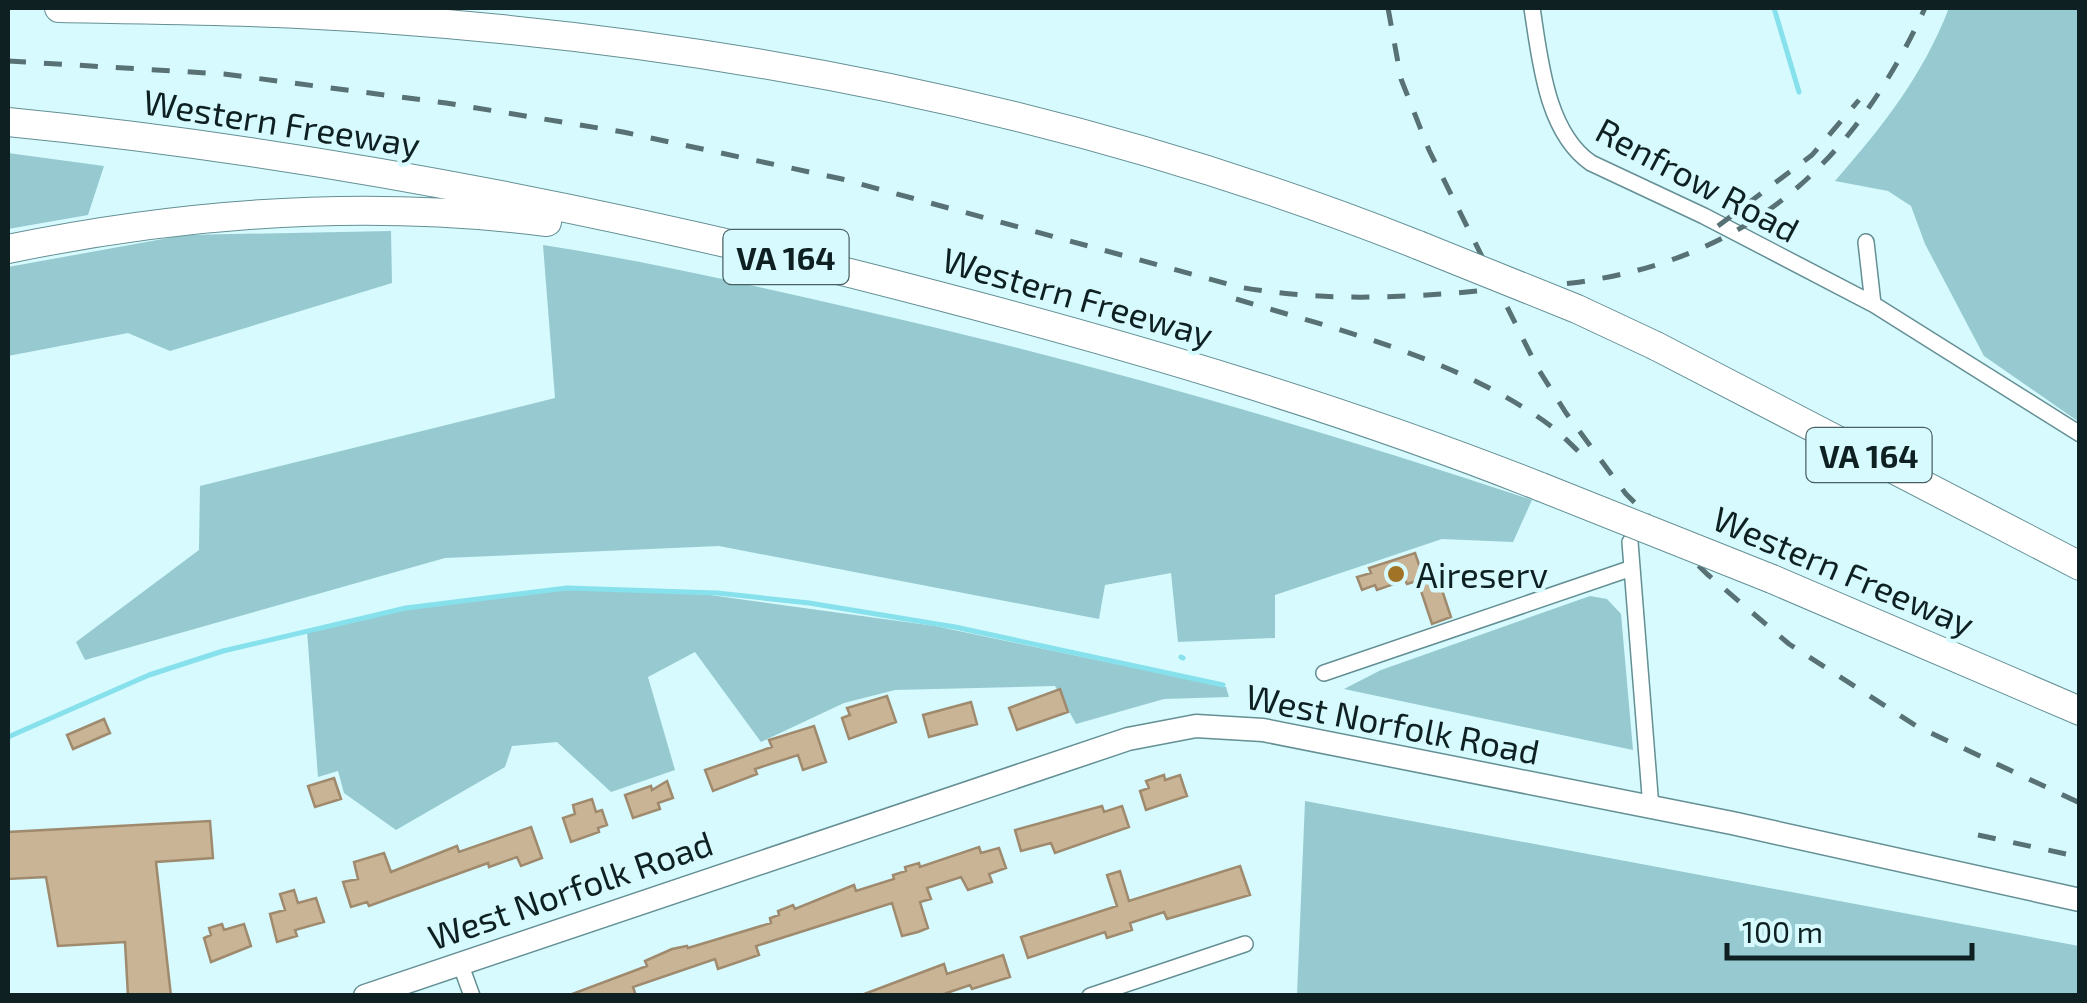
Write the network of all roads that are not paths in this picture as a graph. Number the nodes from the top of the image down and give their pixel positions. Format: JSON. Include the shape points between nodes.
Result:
{"nodes":[{"id":1,"x":59,"y":8,"type":"edge"},
{"id":2,"x":1532,"y":8,"type":"edge"},
{"id":3,"x":8,"y":122,"type":"edge"},
{"id":4,"x":1866,"y":242,"type":"dead end"},
{"id":5,"x":8,"y":249,"type":"edge"},
{"id":6,"x":837,"y":268,"type":"junction"},
{"id":7,"x":1873,"y":304,"type":"junction"},
{"id":8,"x":2080,"y":434,"type":"edge"},
{"id":9,"x":1630,"y":542,"type":"dead end"},
{"id":10,"x":2080,"y":566,"type":"edge"},
{"id":11,"x":1632,"y":568,"type":"junction"},
{"id":12,"x":1324,"y":673,"type":"dead end"},
{"id":13,"x":2080,"y":711,"type":"edge"},
{"id":14,"x":1651,"y":808,"type":"junction"},
{"id":15,"x":2080,"y":900,"type":"edge"},
{"id":16,"x":1245,"y":944,"type":"dead end"},
{"id":17,"x":460,"y":964,"type":"junction"},
{"id":18,"x":1132,"y":989,"type":"edge"},
{"id":19,"x":365,"y":996,"type":"edge"},
{"id":20,"x":472,"y":996,"type":"edge"},
{"id":21,"x":1090,"y":996,"type":"edge"}],
"edges":[{"from":1,"to":10,"type":"highway","number":"VA 164","bridge":true,"via":[[382,19],[602,40],[776,66],[1099,138],[1262,188],[1577,309]]},
{"from":2,"to":7,"type":"street","name":"Renfrow Road","via":[[1551,100],[1574,152]]},
{"from":3,"to":6,"type":"highway","name":"Western Freeway","number":"VA 164","via":[[400,177]]},
{"from":4,"to":7,"type":"street"},
{"from":5,"to":6,"type":"highway","via":[[233,214],[381,209],[612,230]]},
{"from":6,"to":13,"type":"highway","name":"Western Freeway","number":"VA 164","bridge":true,"via":[[1346,416],[1772,579]]},
{"from":7,"to":8,"type":"street","name":"Renfrow Road"},
{"from":9,"to":11,"type":"street"},
{"from":11,"to":12,"type":"street","name":"West Norfolk Road"},
{"from":11,"to":14,"type":"street"},
{"from":14,"to":15,"type":"street","name":"West Norfolk Road"},
{"from":14,"to":17,"type":"street","name":"West Norfolk Road","via":[[1263,730],[1161,730]]},
{"from":16,"to":18,"type":"street"},
{"from":17,"to":19,"type":"street","name":"West Norfolk Road"},
{"from":17,"to":20,"type":"street"},
{"from":18,"to":21,"type":"street"}]}
